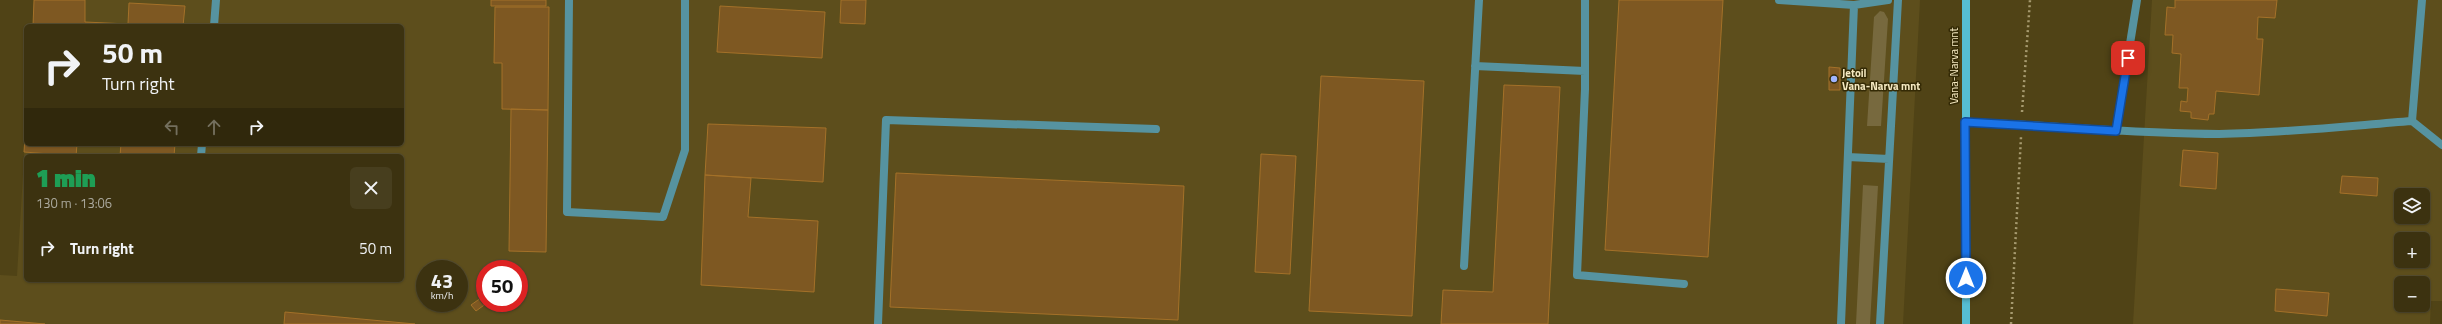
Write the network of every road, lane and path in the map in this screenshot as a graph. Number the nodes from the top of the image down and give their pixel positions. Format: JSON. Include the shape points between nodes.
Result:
{"nodes":[{"id":1,"x":216,"y":0,"type":"edge"},
{"id":2,"x":569,"y":0,"type":"edge"},
{"id":3,"x":685,"y":0,"type":"edge"},
{"id":4,"x":1479,"y":0,"type":"edge"},
{"id":5,"x":1585,"y":0,"type":"edge"},
{"id":6,"x":1779,"y":0,"type":"edge"},
{"id":7,"x":1888,"y":0,"type":"edge"},
{"id":8,"x":1898,"y":0,"type":"edge"},
{"id":9,"x":1966,"y":0,"type":"edge"},
{"id":10,"x":2030,"y":0,"type":"edge"},
{"id":11,"x":2138,"y":0,"type":"edge"},
{"id":12,"x":2422,"y":0,"type":"edge"},
{"id":13,"x":1854,"y":5,"type":"junction"},
{"id":14,"x":214,"y":24,"type":"edge"},
{"id":15,"x":1475,"y":66,"type":"junction"},
{"id":16,"x":1585,"y":71,"type":"junction"},
{"id":17,"x":1965,"y":122,"type":"junction"},
{"id":18,"x":2412,"y":122,"type":"junction"},
{"id":19,"x":2021,"y":124,"type":"junction"},
{"id":20,"x":1156,"y":129,"type":"dead end"},
{"id":21,"x":2116,"y":131,"type":"junction"},
{"id":22,"x":2442,"y":144,"type":"edge"},
{"id":23,"x":1848,"y":157,"type":"junction"},
{"id":24,"x":1889,"y":159,"type":"junction"},
{"id":25,"x":1464,"y":266,"type":"dead end"},
{"id":26,"x":1684,"y":284,"type":"dead end"},
{"id":27,"x":878,"y":324,"type":"edge"},
{"id":28,"x":1841,"y":324,"type":"edge"},
{"id":29,"x":1880,"y":324,"type":"edge"},
{"id":30,"x":1966,"y":324,"type":"edge"},
{"id":31,"x":2011,"y":324,"type":"edge"}],
"edges":[{"from":1,"to":14,"type":"lane"},
{"from":2,"to":3,"type":"lane","via":[[567,212],[663,217],[685,150]]},
{"from":4,"to":15,"type":"lane"},
{"from":5,"to":16,"type":"lane"},
{"from":6,"to":13,"type":"lane"},
{"from":7,"to":13,"type":"lane"},
{"from":8,"to":24,"type":"lane"},
{"from":9,"to":17,"type":"main road","name":"Vana-Narva mnt"},
{"from":10,"to":19,"type":"path"},
{"from":11,"to":21,"type":"lane"},
{"from":12,"to":18,"type":"lane"},
{"from":13,"to":23,"type":"lane"},
{"from":15,"to":16,"type":"lane"},
{"from":15,"to":25,"type":"lane"},
{"from":16,"to":26,"type":"lane","via":[[1577,275]]},
{"from":17,"to":19,"type":"lane"},
{"from":17,"to":30,"type":"main road","name":"Vana-Narva mnt"},
{"from":18,"to":21,"type":"lane","via":[[2220,134]]},
{"from":18,"to":22,"type":"lane"},
{"from":19,"to":21,"type":"lane"},
{"from":19,"to":31,"type":"path"},
{"from":20,"to":27,"type":"lane","via":[[886,120]]},
{"from":23,"to":24,"type":"lane"},
{"from":23,"to":28,"type":"lane"},
{"from":24,"to":29,"type":"lane"}]}
